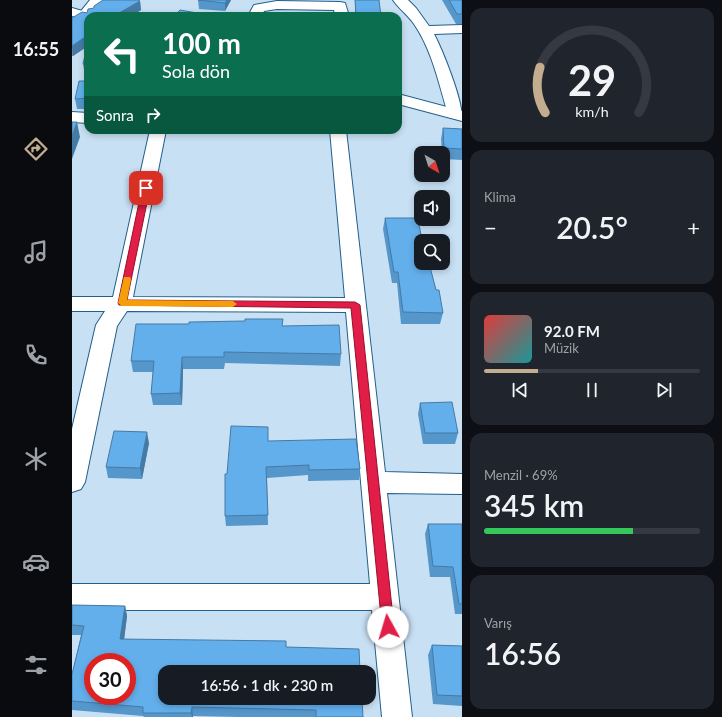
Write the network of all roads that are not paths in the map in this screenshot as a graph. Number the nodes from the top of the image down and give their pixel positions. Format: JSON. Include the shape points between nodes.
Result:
{"nodes":[{"id":1,"x":97,"y":0,"type":"edge"},
{"id":2,"x":400,"y":0,"type":"edge"},
{"id":3,"x":257,"y":8,"type":"edge"},
{"id":4,"x":84,"y":12,"type":"edge"},
{"id":5,"x":341,"y":12,"type":"edge"},
{"id":6,"x":462,"y":29,"type":"edge"},
{"id":7,"x":426,"y":30,"type":"junction"},
{"id":8,"x":402,"y":100,"type":"edge"},
{"id":9,"x":459,"y":115,"type":"edge"},
{"id":10,"x":72,"y":117,"type":"edge"},
{"id":11,"x":84,"y":118,"type":"edge"},
{"id":12,"x":157,"y":134,"type":"edge"},
{"id":13,"x":338,"y":134,"type":"edge"},
{"id":14,"x":122,"y":303,"type":"junction"},
{"id":15,"x":72,"y":304,"type":"edge"},
{"id":16,"x":355,"y":305,"type":"junction"},
{"id":17,"x":72,"y":482,"type":"edge"},
{"id":18,"x":374,"y":482,"type":"junction"},
{"id":19,"x":462,"y":484,"type":"edge"},
{"id":20,"x":72,"y":597,"type":"edge"},
{"id":21,"x":385,"y":597,"type":"junction"},
{"id":22,"x":398,"y":717,"type":"edge"}],
"edges":[{"from":1,"to":4,"type":"street"},
{"from":2,"to":7,"type":"street"},
{"from":3,"to":5,"type":"street","via":[[277,5],[340,6]]},
{"from":6,"to":7,"type":"street"},
{"from":7,"to":9,"type":"street"},
{"from":8,"to":9,"type":"street"},
{"from":10,"to":11,"type":"street"},
{"from":12,"to":14,"type":"street"},
{"from":13,"to":16,"type":"street"},
{"from":14,"to":15,"type":"street"},
{"from":14,"to":16,"type":"street"},
{"from":14,"to":17,"type":"street","via":[[107,325]]},
{"from":16,"to":18,"type":"street"},
{"from":18,"to":19,"type":"street"},
{"from":18,"to":21,"type":"street"},
{"from":20,"to":21,"type":"street"},
{"from":21,"to":22,"type":"street"}]}
